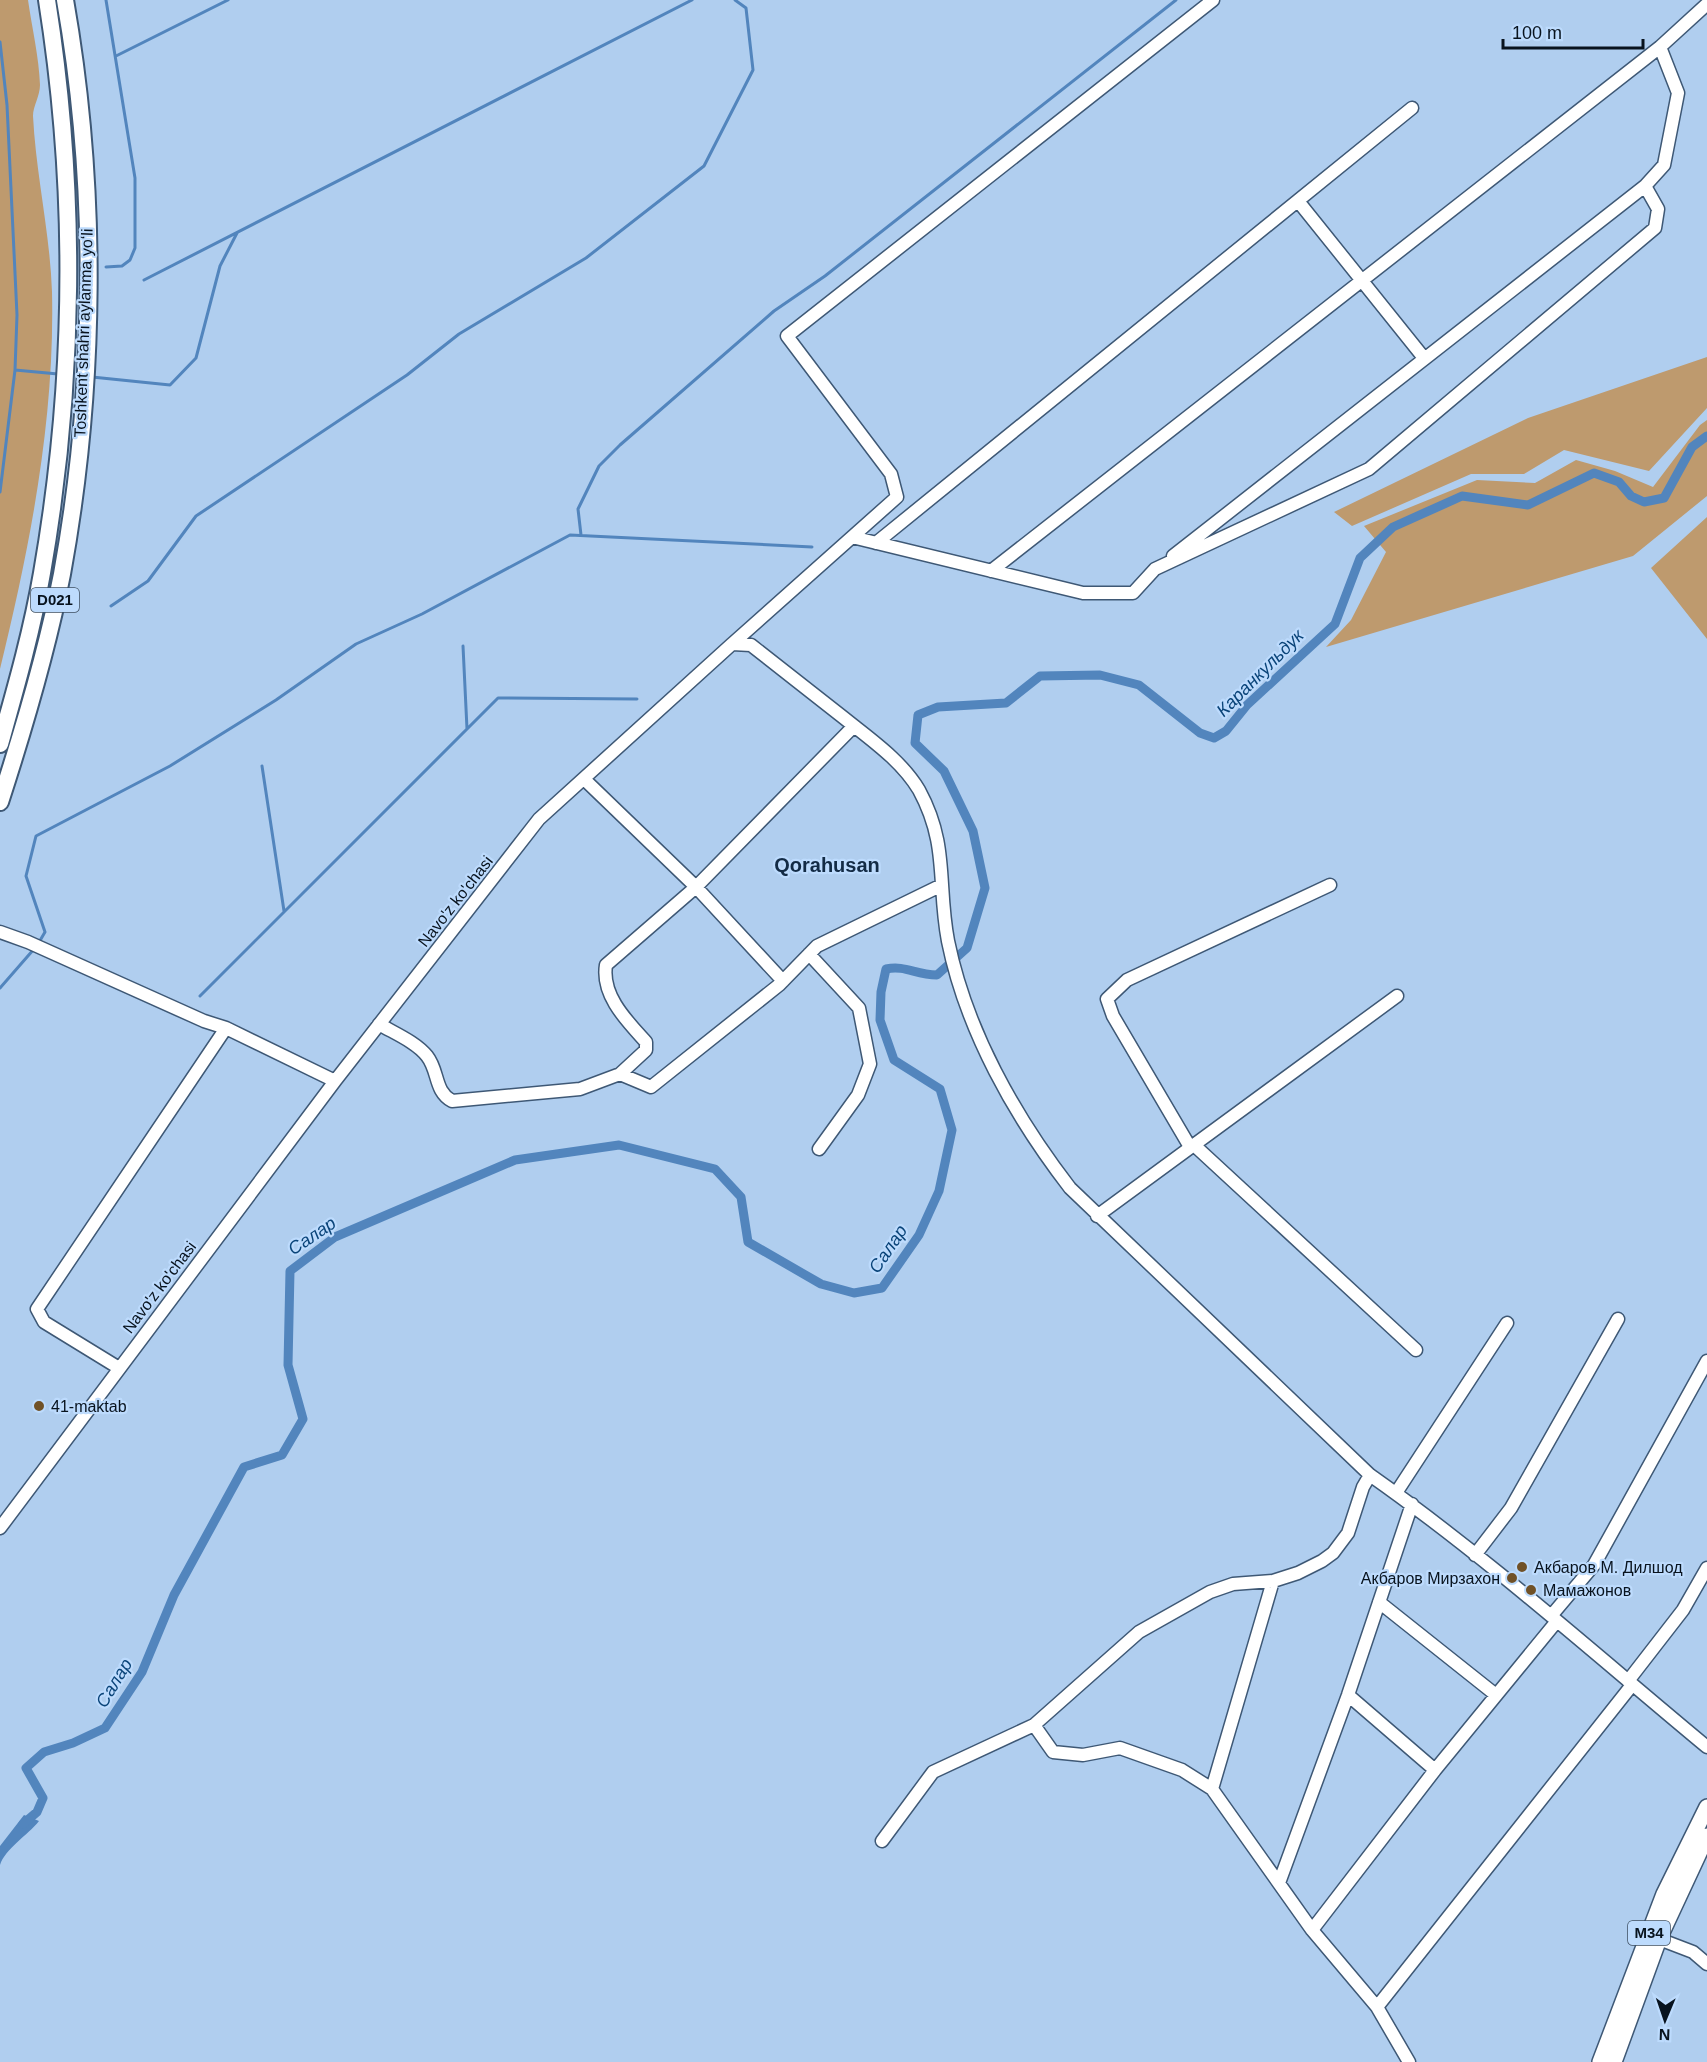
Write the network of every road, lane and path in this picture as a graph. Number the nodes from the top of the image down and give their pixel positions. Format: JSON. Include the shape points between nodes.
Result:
{"nodes":[{"id":1,"x":46,"y":0,"type":"edge"},
{"id":2,"x":65,"y":0,"type":"edge"},
{"id":3,"x":1213,"y":0,"type":"edge"},
{"id":4,"x":1707,"y":4,"type":"edge"},
{"id":5,"x":1660,"y":47,"type":"junction"},
{"id":6,"x":1412,"y":108,"type":"dead end"},
{"id":7,"x":82,"y":129,"type":"junction"},
{"id":8,"x":62,"y":130,"type":"junction"},
{"id":9,"x":1646,"y":186,"type":"junction"},
{"id":10,"x":1298,"y":201,"type":"junction"},
{"id":11,"x":1362,"y":280,"type":"junction"},
{"id":12,"x":1424,"y":358,"type":"junction"},
{"id":13,"x":852,"y":537,"type":"junction"},
{"id":14,"x":876,"y":543,"type":"junction"},
{"id":15,"x":1155,"y":569,"type":"junction"},
{"id":16,"x":991,"y":571,"type":"junction"},
{"id":17,"x":752,"y":626,"type":"junction"},
{"id":18,"x":732,"y":644,"type":"junction"},
{"id":19,"x":751,"y":645,"type":"junction"},
{"id":20,"x":854,"y":726,"type":"junction"},
{"id":21,"x":0,"y":744,"type":"edge"},
{"id":22,"x":584,"y":779,"type":"junction"},
{"id":23,"x":0,"y":802,"type":"edge"},
{"id":24,"x":942,"y":885,"type":"junction"},
{"id":25,"x":1330,"y":885,"type":"dead end"},
{"id":26,"x":696,"y":887,"type":"junction"},
{"id":27,"x":0,"y":932,"type":"edge"},
{"id":28,"x":809,"y":954,"type":"junction"},
{"id":29,"x":783,"y":981,"type":"junction"},
{"id":30,"x":1397,"y":996,"type":"dead end"},
{"id":31,"x":379,"y":1024,"type":"junction"},
{"id":32,"x":226,"y":1028,"type":"junction"},
{"id":33,"x":620,"y":1074,"type":"junction"},
{"id":34,"x":335,"y":1081,"type":"junction"},
{"id":35,"x":1192,"y":1146,"type":"junction"},
{"id":36,"x":819,"y":1149,"type":"dead end"},
{"id":37,"x":1097,"y":1216,"type":"junction"},
{"id":38,"x":1618,"y":1319,"type":"dead end"},
{"id":39,"x":1507,"y":1323,"type":"dead end"},
{"id":40,"x":1416,"y":1350,"type":"dead end"},
{"id":41,"x":1707,"y":1361,"type":"edge"},
{"id":42,"x":119,"y":1368,"type":"junction"},
{"id":43,"x":1370,"y":1475,"type":"junction"},
{"id":44,"x":1396,"y":1493,"type":"junction"},
{"id":45,"x":1412,"y":1504,"type":"junction"},
{"id":46,"x":0,"y":1528,"type":"edge"},
{"id":47,"x":1475,"y":1555,"type":"junction"},
{"id":48,"x":1707,"y":1568,"type":"edge"},
{"id":49,"x":1273,"y":1581,"type":"junction"},
{"id":50,"x":1379,"y":1602,"type":"junction"},
{"id":51,"x":1554,"y":1618,"type":"junction"},
{"id":52,"x":1630,"y":1683,"type":"junction"},
{"id":53,"x":1348,"y":1695,"type":"junction"},
{"id":54,"x":1496,"y":1695,"type":"junction"},
{"id":55,"x":1034,"y":1725,"type":"junction"},
{"id":56,"x":1707,"y":1747,"type":"edge"},
{"id":57,"x":1435,"y":1770,"type":"junction"},
{"id":58,"x":1212,"y":1789,"type":"junction"},
{"id":59,"x":1707,"y":1807,"type":"edge"},
{"id":60,"x":882,"y":1841,"type":"dead end"},
{"id":61,"x":1706,"y":1843,"type":"edge"},
{"id":62,"x":1279,"y":1883,"type":"junction"},
{"id":63,"x":1312,"y":1930,"type":"junction"},
{"id":64,"x":1659,"y":1939,"type":"junction"},
{"id":65,"x":1707,"y":1964,"type":"edge"},
{"id":66,"x":1377,"y":2007,"type":"junction"},
{"id":67,"x":1625,"y":2011,"type":"junction"},
{"id":68,"x":1409,"y":2062,"type":"edge"},
{"id":69,"x":1600,"y":2062,"type":"edge"},
{"id":70,"x":1614,"y":2062,"type":"edge"}],
"edges":[{"from":1,"to":8,"type":"highway","name":"Toshkent shahri aylanma yoʻli","number":"D021"},
{"from":2,"to":7,"type":"highway","name":"Toshkent shahri aylanma yoʻli","number":"D021"},
{"from":3,"to":13,"type":"street","name":"Navo'z ko'chasi","via":[[787,336],[891,474],[897,496]]},
{"from":4,"to":5,"type":"street"},
{"from":5,"to":9,"type":"street","via":[[1678,93],[1664,165]]},
{"from":5,"to":11,"type":"street"},
{"from":6,"to":10,"type":"street"},
{"from":7,"to":8,"type":"highway","via":[[72,124]]},
{"from":7,"to":23,"type":"highway","name":"Toshkent shahri aylanma yoʻli","number":"D021","via":[[87,245],[85,370],[74,485],[61,576]]},
{"from":8,"to":21,"type":"highway","name":"Toshkent shahri aylanma yoʻli","number":"D021","via":[[68,245],[64,392],[42,574]]},
{"from":9,"to":12,"type":"street"},
{"from":9,"to":15,"type":"street","via":[[1658,208],[1655,228],[1370,469]]},
{"from":10,"to":11,"type":"street"},
{"from":10,"to":14,"type":"street"},
{"from":11,"to":12,"type":"street"},
{"from":11,"to":16,"type":"street"},
{"from":12,"to":15,"type":"street"},
{"from":13,"to":14,"type":"street"},
{"from":13,"to":17,"type":"street","name":"Navo'z ko'chasi"},
{"from":14,"to":16,"type":"street"},
{"from":15,"to":16,"type":"street","via":[[1133,593],[1083,593]]},
{"from":17,"to":18,"type":"street","name":"Navo'z ko'chasi"},
{"from":17,"to":19,"type":"street"},
{"from":18,"to":19,"type":"street"},
{"from":18,"to":22,"type":"street","name":"Navo'z ko'chasi"},
{"from":19,"to":20,"type":"street"},
{"from":20,"to":24,"type":"street","via":[[880,747],[917,788],[937,832]]},
{"from":20,"to":26,"type":"street"},
{"from":22,"to":26,"type":"street"},
{"from":22,"to":31,"type":"street","name":"Navo'z ko'chasi","via":[[539,819]]},
{"from":24,"to":28,"type":"street","via":[[817,946]]},
{"from":24,"to":37,"type":"street","via":[[948,940],[986,1052],[1048,1160]]},
{"from":25,"to":35,"type":"street","via":[[1127,980],[1107,999],[1113,1016]]},
{"from":26,"to":29,"type":"street"},
{"from":26,"to":33,"type":"street","via":[[606,965],[615,1007],[646,1042],[646,1050]]},
{"from":27,"to":32,"type":"street","via":[[204,1022]]},
{"from":28,"to":29,"type":"street"},
{"from":28,"to":36,"type":"street","via":[[859,1008],[870,1064],[858,1095]]},
{"from":29,"to":33,"type":"street","via":[[657,1084],[645,1086]]},
{"from":30,"to":35,"type":"street"},
{"from":31,"to":33,"type":"street","via":[[430,1059],[439,1088],[453,1101],[580,1089]]},
{"from":31,"to":34,"type":"street","name":"Navo'z ko'chasi"},
{"from":32,"to":34,"type":"street"},
{"from":32,"to":42,"type":"street","via":[[37,1309],[44,1322]]},
{"from":34,"to":42,"type":"street","name":"Navo'z ko'chasi"},
{"from":35,"to":37,"type":"street"},
{"from":35,"to":40,"type":"street"},
{"from":37,"to":43,"type":"street"},
{"from":38,"to":47,"type":"street","via":[[1511,1508]]},
{"from":39,"to":44,"type":"street"},
{"from":41,"to":51,"type":"street","via":[[1594,1565]]},
{"from":42,"to":46,"type":"street","name":"Navo'z ko'chasi"},
{"from":43,"to":44,"type":"street"},
{"from":43,"to":49,"type":"street","via":[[1341,1543],[1322,1561]]},
{"from":44,"to":45,"type":"street"},
{"from":45,"to":47,"type":"street"},
{"from":45,"to":50,"type":"street"},
{"from":47,"to":51,"type":"street"},
{"from":48,"to":52,"type":"street","via":[[1683,1610]]},
{"from":49,"to":55,"type":"street","via":[[1233,1584],[1210,1592],[1139,1632]]},
{"from":49,"to":58,"type":"street"},
{"from":50,"to":53,"type":"street"},
{"from":50,"to":54,"type":"street"},
{"from":51,"to":52,"type":"street"},
{"from":51,"to":54,"type":"street"},
{"from":52,"to":56,"type":"street"},
{"from":52,"to":66,"type":"street"},
{"from":53,"to":57,"type":"street"},
{"from":53,"to":62,"type":"street"},
{"from":54,"to":57,"type":"street"},
{"from":55,"to":58,"type":"street","via":[[1053,1752],[1083,1755],[1120,1748],[1182,1770]]},
{"from":55,"to":60,"type":"street","via":[[933,1772]]},
{"from":57,"to":63,"type":"street"},
{"from":58,"to":62,"type":"street"},
{"from":59,"to":67,"type":"main road","number":"M34","via":[[1664,1894]]},
{"from":61,"to":64,"type":"main road","number":"M34"},
{"from":62,"to":63,"type":"street"},
{"from":63,"to":66,"type":"street"},
{"from":64,"to":65,"type":"street","via":[[1693,1952]]},
{"from":64,"to":67,"type":"main road","number":"M34"},
{"from":66,"to":68,"type":"street"},
{"from":67,"to":69,"type":"main road","number":"M34"},
{"from":67,"to":70,"type":"main road","number":"M34"}]}
